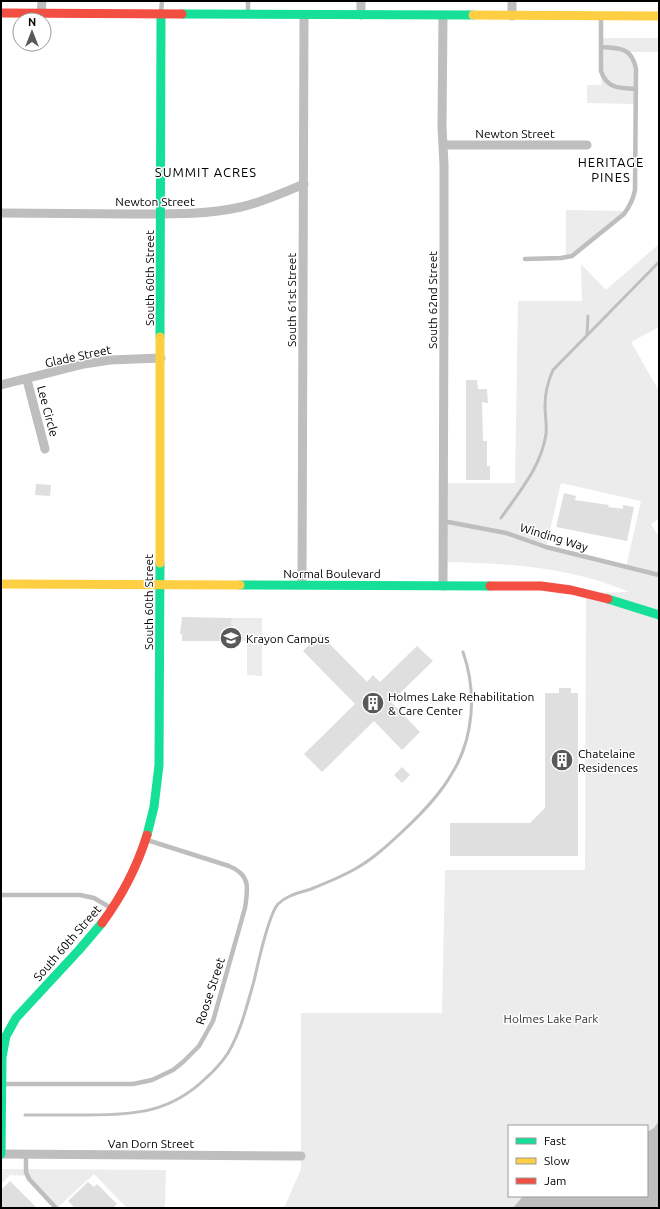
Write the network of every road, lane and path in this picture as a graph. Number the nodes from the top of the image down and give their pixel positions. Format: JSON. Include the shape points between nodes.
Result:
{"nodes":[{"id":1,"x":42,"y":1,"type":"edge"},
{"id":2,"x":162,"y":1,"type":"edge"},
{"id":3,"x":248,"y":1,"type":"edge"},
{"id":4,"x":361,"y":1,"type":"edge"},
{"id":5,"x":512,"y":1,"type":"edge"},
{"id":6,"x":41,"y":12,"type":"edge"},
{"id":7,"x":1,"y":13,"type":"edge"},
{"id":8,"x":12,"y":13,"type":"edge"},
{"id":9,"x":52,"y":13,"type":"edge"},
{"id":10,"x":161,"y":14,"type":"junction"},
{"id":11,"x":248,"y":14,"type":"junction"},
{"id":12,"x":304,"y":15,"type":"junction"},
{"id":13,"x":361,"y":15,"type":"junction"},
{"id":14,"x":443,"y":16,"type":"junction"},
{"id":15,"x":512,"y":16,"type":"junction"},
{"id":16,"x":601,"y":16,"type":"junction"},
{"id":17,"x":659,"y":16,"type":"edge"},
{"id":18,"x":601,"y":48,"type":"junction"},
{"id":19,"x":636,"y":88,"type":"junction"},
{"id":20,"x":442,"y":145,"type":"junction"},
{"id":21,"x":587,"y":145,"type":"dead end"},
{"id":22,"x":304,"y":184,"type":"junction"},
{"id":23,"x":1,"y":213,"type":"edge"},
{"id":24,"x":161,"y":214,"type":"junction"},
{"id":25,"x":525,"y":259,"type":"dead end"},
{"id":26,"x":161,"y":358,"type":"junction"},
{"id":27,"x":27,"y":380,"type":"junction"},
{"id":28,"x":1,"y":386,"type":"edge"},
{"id":29,"x":45,"y":449,"type":"dead end"},
{"id":30,"x":443,"y":521,"type":"junction"},
{"id":31,"x":659,"y":575,"type":"edge"},
{"id":32,"x":1,"y":584,"type":"edge"},
{"id":33,"x":160,"y":584,"type":"junction"},
{"id":34,"x":302,"y":585,"type":"junction"},
{"id":35,"x":444,"y":586,"type":"junction"},
{"id":36,"x":659,"y":615,"type":"edge"},
{"id":37,"x":146,"y":839,"type":"junction"},
{"id":38,"x":1,"y":895,"type":"edge"},
{"id":39,"x":112,"y":909,"type":"junction"},
{"id":40,"x":1,"y":1084,"type":"edge"},
{"id":41,"x":1,"y":1154,"type":"edge"},
{"id":42,"x":26,"y":1154,"type":"junction"},
{"id":43,"x":301,"y":1156,"type":"dead end"},
{"id":44,"x":56,"y":1208,"type":"edge"}],
"edges":[{"from":1,"to":6,"type":"street"},
{"from":2,"to":10,"type":"lane","name":"South 60th Street"},
{"from":3,"to":11,"type":"lane"},
{"from":4,"to":13,"type":"street"},
{"from":5,"to":15,"type":"street"},
{"from":7,"to":8,"type":"main road"},
{"from":9,"to":10,"type":"main road"},
{"from":10,"to":11,"type":"main road"},
{"from":10,"to":24,"type":"main road","name":"South 60th Street"},
{"from":11,"to":12,"type":"main road"},
{"from":12,"to":13,"type":"main road"},
{"from":12,"to":22,"type":"street","name":"South 61st Street"},
{"from":13,"to":14,"type":"main road"},
{"from":14,"to":15,"type":"main road"},
{"from":14,"to":20,"type":"street","name":"South 62nd Street"},
{"from":15,"to":16,"type":"main road"},
{"from":16,"to":17,"type":"main road"},
{"from":16,"to":18,"type":"lane"},
{"from":18,"to":19,"type":"lane","via":[[623,49],[632,57],[636,69]]},
{"from":18,"to":19,"type":"lane","via":[[601,71],[606,81],[616,88]]},
{"from":19,"to":25,"type":"lane","via":[[635,190],[630,207],[572,256]]},
{"from":20,"to":21,"type":"street","name":"Newton Street"},
{"from":20,"to":30,"type":"street","name":"South 62nd Street"},
{"from":22,"to":24,"type":"street","name":"Newton Street","via":[[242,207],[195,214]]},
{"from":22,"to":34,"type":"street","name":"South 61st Street"},
{"from":23,"to":24,"type":"street","name":"Newton Street"},
{"from":24,"to":26,"type":"main road","name":"South 60th Street"},
{"from":26,"to":27,"type":"street","name":"Glade Street","via":[[84,364]]},
{"from":26,"to":33,"type":"main road","name":"South 60th Street"},
{"from":27,"to":28,"type":"street","name":"Glade Street"},
{"from":27,"to":29,"type":"street","name":"Lee Circle"},
{"from":30,"to":31,"type":"lane","name":"Winding Way","via":[[506,533],[546,547]]},
{"from":30,"to":35,"type":"street","name":"South 62nd Street"},
{"from":32,"to":33,"type":"main road","name":"Normal Boulevard"},
{"from":33,"to":34,"type":"main road","name":"Normal Boulevard"},
{"from":33,"to":37,"type":"main road","name":"South 60th Street","via":[[158,777]]},
{"from":34,"to":35,"type":"main road","name":"Normal Boulevard"},
{"from":35,"to":36,"type":"main road","name":"Normal Boulevard","via":[[527,586],[567,589],[604,597]]},
{"from":37,"to":39,"type":"main road","name":"South 60th Street"},
{"from":37,"to":40,"type":"lane","name":"Roose Street","via":[[236,869],[248,886],[245,908],[213,1021],[199,1046],[163,1076],[133,1084]]},
{"from":38,"to":39,"type":"lane","via":[[87,896],[100,900]]},
{"from":39,"to":40,"type":"main road","name":"South 60th Street","via":[[12,1024],[3,1047]]},
{"from":40,"to":41,"type":"main road","name":"South 60th Street"},
{"from":41,"to":42,"type":"street","name":"Van Dorn Street"},
{"from":42,"to":43,"type":"street","name":"Van Dorn Street"},
{"from":42,"to":44,"type":"lane","via":[[26,1172],[29,1179]]}]}
